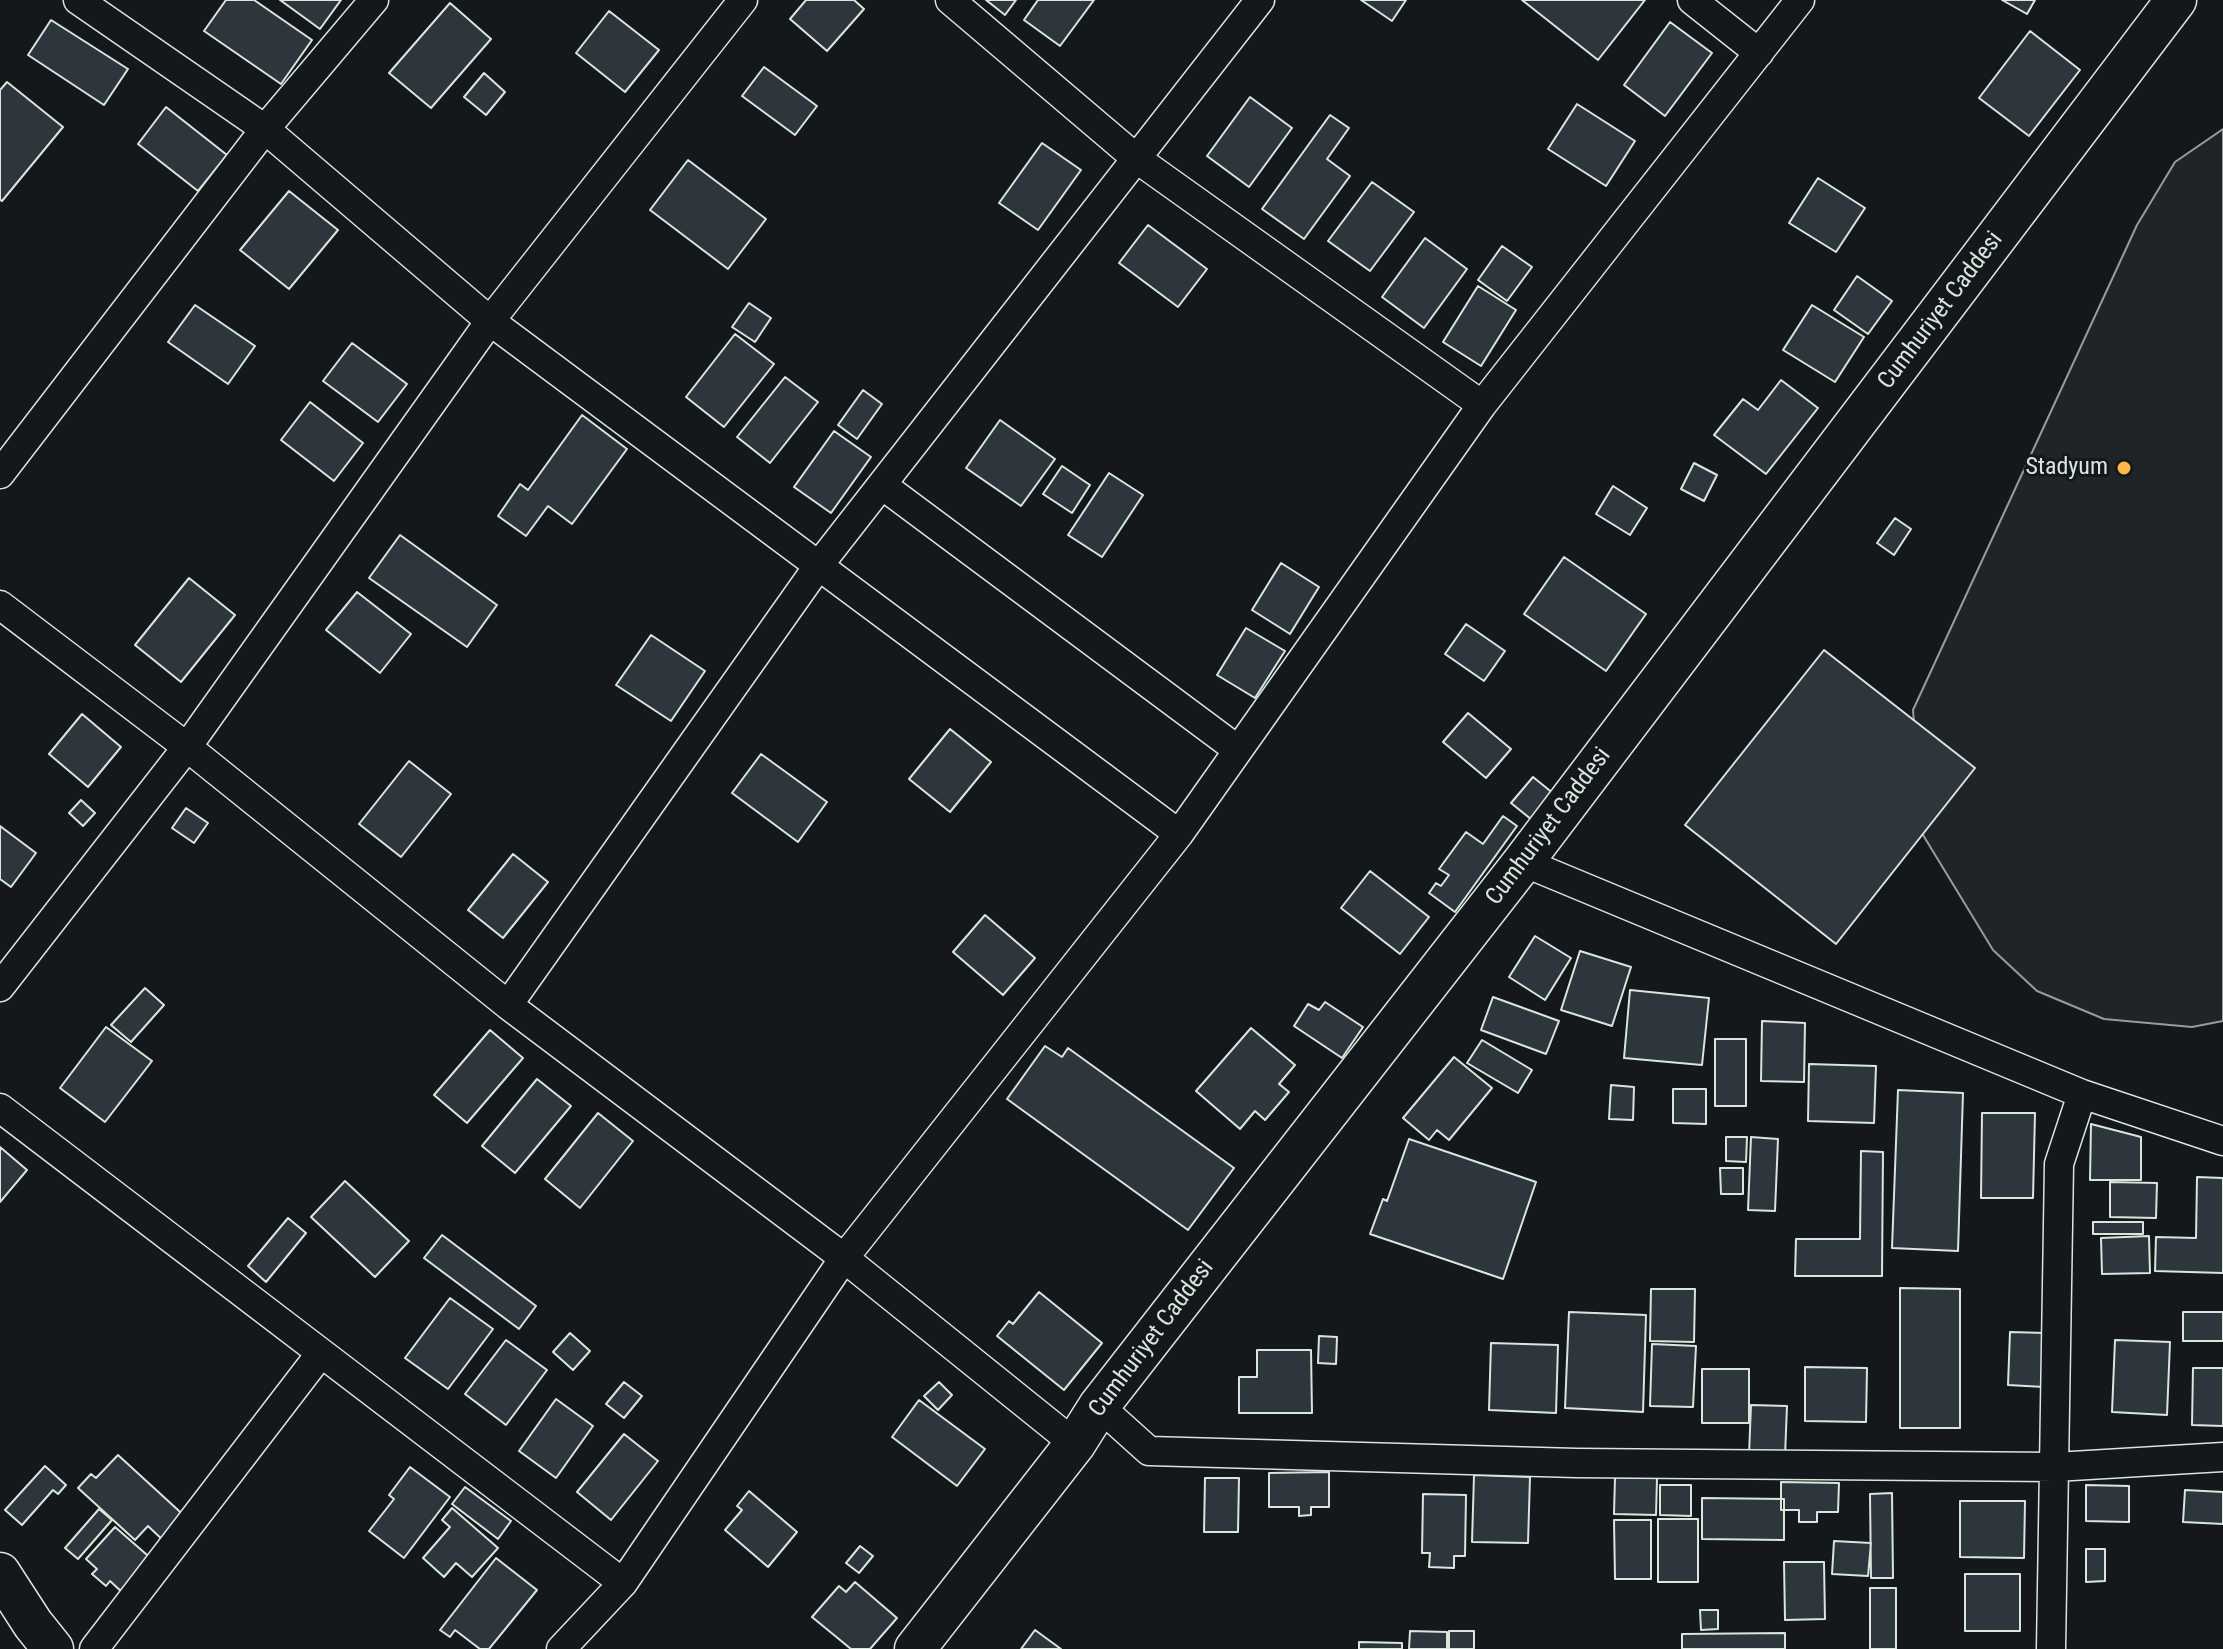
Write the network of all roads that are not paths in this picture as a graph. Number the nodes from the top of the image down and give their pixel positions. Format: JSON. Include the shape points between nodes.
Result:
{"nodes":[{"id":1,"x":78,"y":0,"type":"edge"},
{"id":2,"x":374,"y":0,"type":"edge"},
{"id":3,"x":743,"y":0,"type":"edge"},
{"id":4,"x":950,"y":0,"type":"edge"},
{"id":5,"x":1260,"y":0,"type":"edge"},
{"id":6,"x":1692,"y":0,"type":"edge"},
{"id":7,"x":1800,"y":0,"type":"edge"},
{"id":8,"x":2176,"y":0,"type":"edge"},
{"id":9,"x":1759,"y":53,"type":"junction"},
{"id":10,"x":265,"y":129,"type":"junction"},
{"id":11,"x":1137,"y":159,"type":"junction"},
{"id":12,"x":490,"y":321,"type":"junction"},
{"id":13,"x":1482,"y":405,"type":"junction"},
{"id":14,"x":0,"y":474,"type":"edge"},
{"id":15,"x":882,"y":485,"type":"junction"},
{"id":16,"x":819,"y":565,"type":"junction"},
{"id":17,"x":0,"y":605,"type":"edge"},
{"id":18,"x":187,"y":747,"type":"junction"},
{"id":19,"x":1238,"y":750,"type":"junction"},
{"id":20,"x":1179,"y":834,"type":"junction"},
{"id":21,"x":1523,"y":862,"type":"junction"},
{"id":22,"x":0,"y":987,"type":"edge"},
{"id":23,"x":508,"y":1005,"type":"junction"},
{"id":24,"x":2082,"y":1094,"type":"junction"},
{"id":25,"x":0,"y":1108,"type":"edge"},
{"id":26,"x":2223,"y":1141,"type":"edge"},
{"id":27,"x":844,"y":1258,"type":"junction"},
{"id":28,"x":321,"y":1353,"type":"junction"},
{"id":29,"x":1099,"y":1406,"type":"junction"},
{"id":30,"x":1075,"y":1444,"type":"junction"},
{"id":31,"x":2223,"y":1457,"type":"edge"},
{"id":32,"x":2055,"y":1467,"type":"junction"},
{"id":33,"x":0,"y":1573,"type":"edge"},
{"id":34,"x":623,"y":1583,"type":"junction"},
{"id":35,"x":53,"y":1649,"type":"edge"},
{"id":36,"x":94,"y":1649,"type":"edge"},
{"id":37,"x":561,"y":1649,"type":"edge"},
{"id":38,"x":915,"y":1649,"type":"edge"},
{"id":39,"x":2051,"y":1649,"type":"edge"}],
"edges":[{"from":1,"to":10,"type":"street"},
{"from":2,"to":10,"type":"street"},
{"from":3,"to":12,"type":"street"},
{"from":4,"to":11,"type":"street"},
{"from":5,"to":11,"type":"street"},
{"from":6,"to":9,"type":"street"},
{"from":7,"to":9,"type":"street"},
{"from":8,"to":21,"type":"main road","name":"Cumhuriyet Caddesi"},
{"from":9,"to":13,"type":"street"},
{"from":10,"to":12,"type":"street"},
{"from":10,"to":14,"type":"street"},
{"from":11,"to":13,"type":"street"},
{"from":11,"to":15,"type":"street"},
{"from":12,"to":16,"type":"street"},
{"from":12,"to":18,"type":"street"},
{"from":13,"to":19,"type":"street"},
{"from":15,"to":16,"type":"street"},
{"from":15,"to":19,"type":"street"},
{"from":16,"to":20,"type":"street"},
{"from":16,"to":23,"type":"street"},
{"from":17,"to":18,"type":"street"},
{"from":18,"to":22,"type":"street"},
{"from":18,"to":23,"type":"street"},
{"from":19,"to":20,"type":"street"},
{"from":20,"to":27,"type":"street"},
{"from":21,"to":24,"type":"street"},
{"from":21,"to":29,"type":"main road","name":"Cumhuriyet Caddesi"},
{"from":23,"to":27,"type":"street"},
{"from":24,"to":26,"type":"street"},
{"from":24,"to":32,"type":"street","via":[[2059,1164]]},
{"from":25,"to":28,"type":"street"},
{"from":27,"to":30,"type":"street"},
{"from":27,"to":34,"type":"street"},
{"from":28,"to":34,"type":"street"},
{"from":28,"to":36,"type":"street"},
{"from":29,"to":30,"type":"main road","name":"Cumhuriyet Caddesi"},
{"from":29,"to":32,"type":"street","via":[[1149,1451],[1576,1463]]},
{"from":30,"to":38,"type":"main road","name":"Cumhuriyet Caddesi"},
{"from":31,"to":32,"type":"street"},
{"from":32,"to":39,"type":"street"},
{"from":33,"to":35,"type":"main road"},
{"from":34,"to":37,"type":"street"}]}
